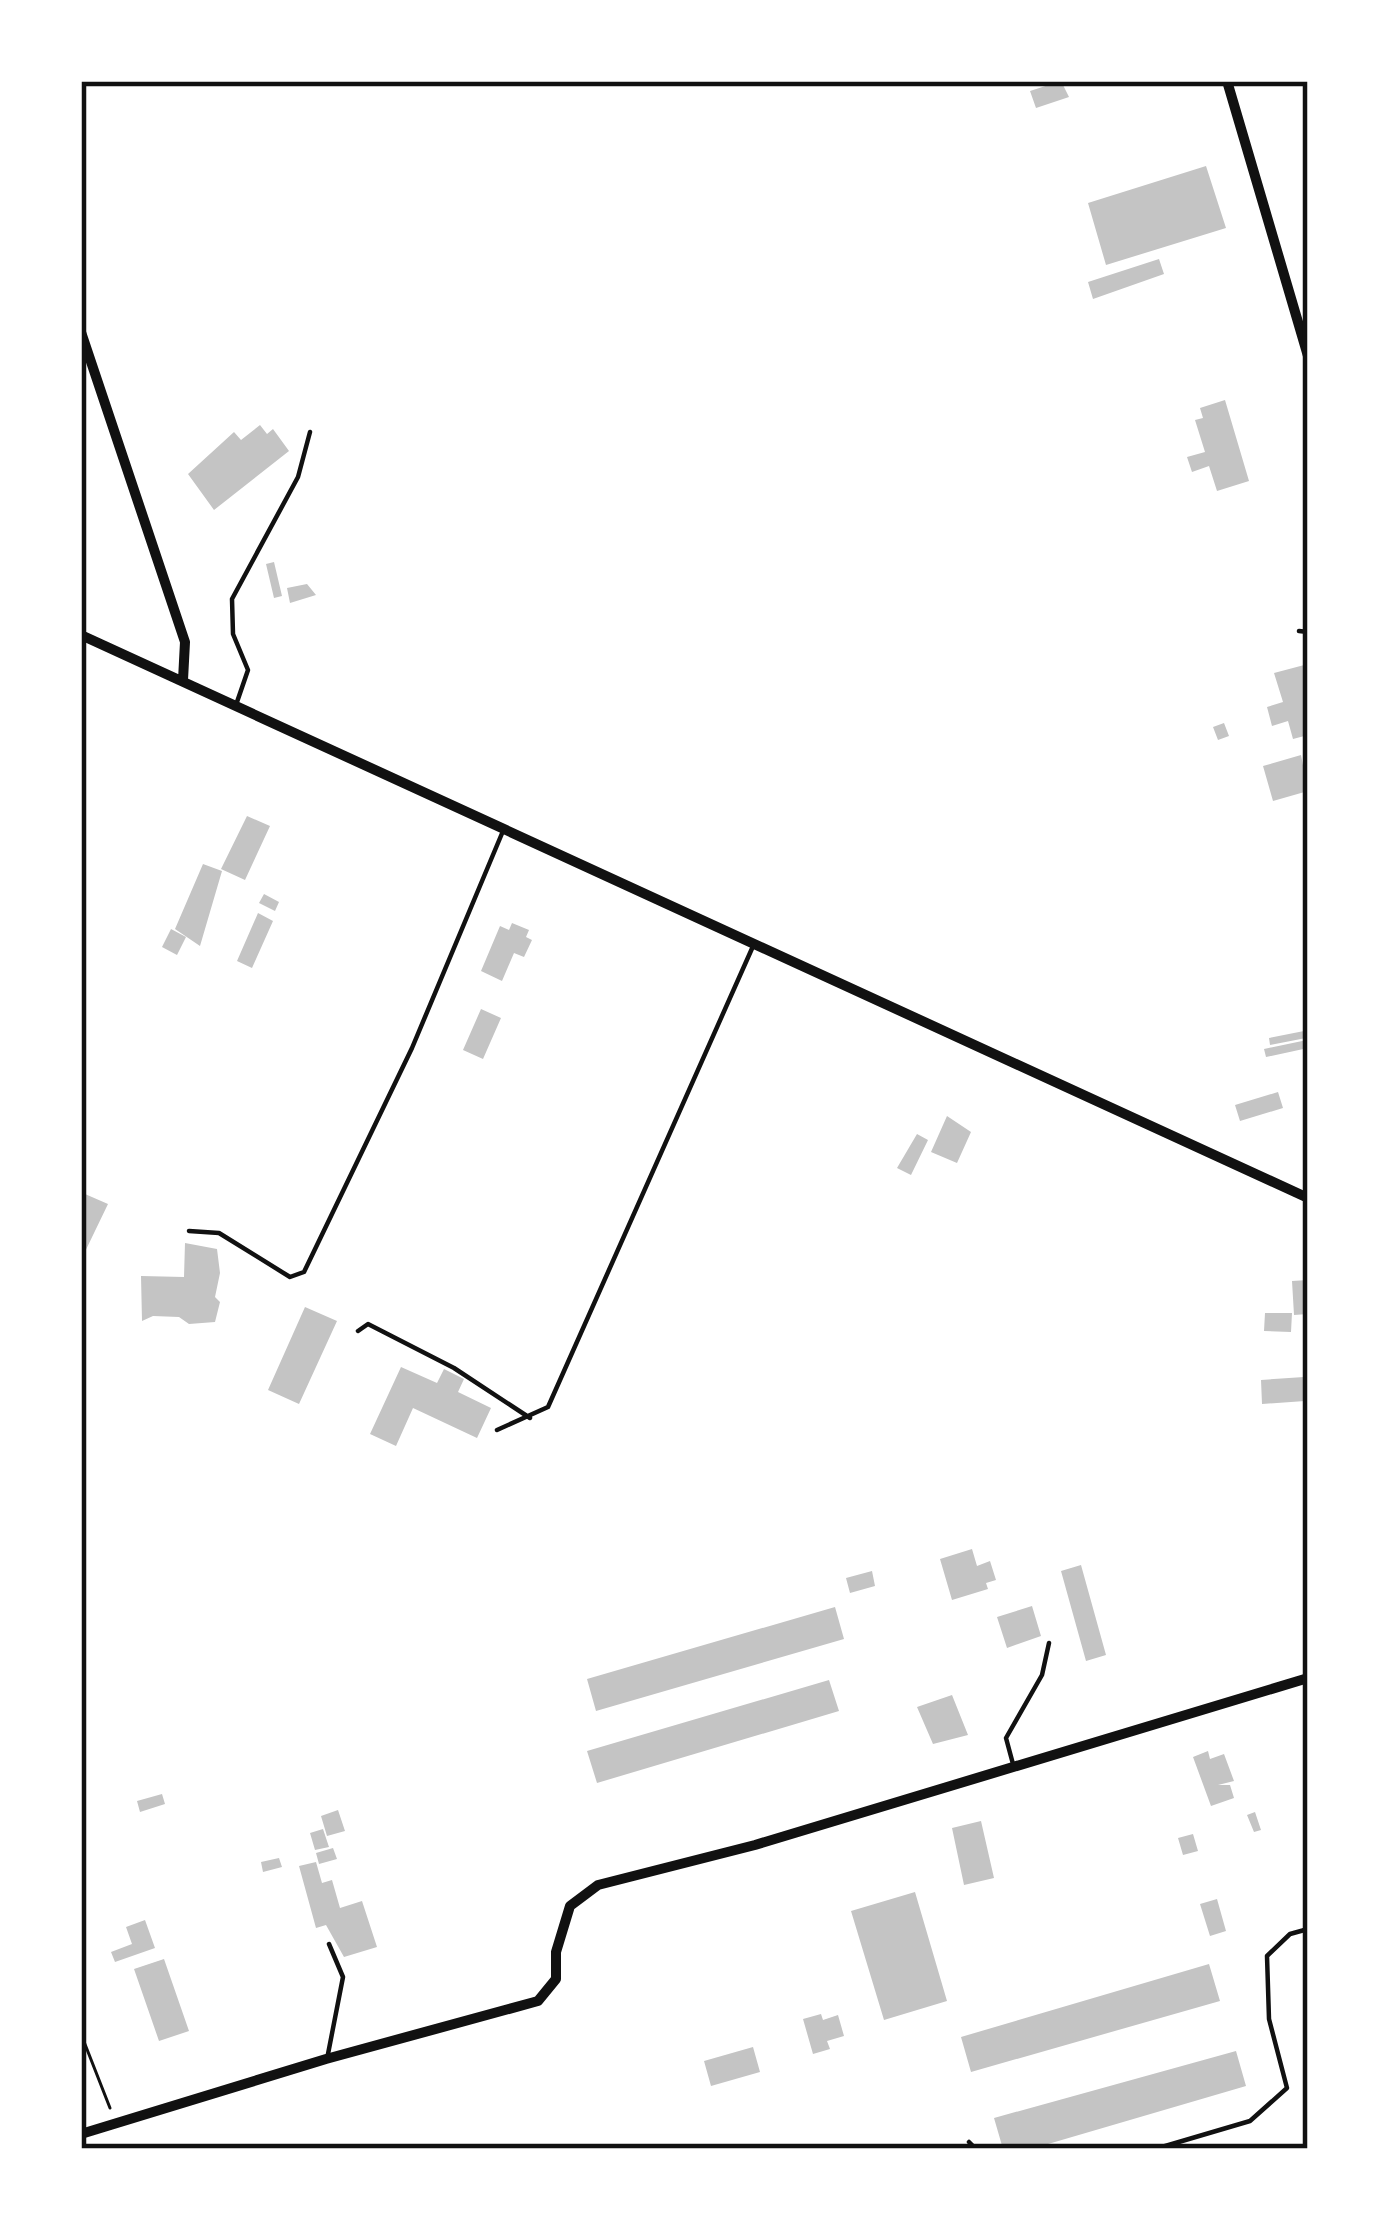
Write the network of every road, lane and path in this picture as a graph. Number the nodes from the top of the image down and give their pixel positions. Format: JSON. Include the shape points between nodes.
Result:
{"nodes":[{"id":1,"x":1227,"y":81,"type":"edge"},
{"id":2,"x":81,"y":332,"type":"edge"},
{"id":3,"x":1308,"y":356,"type":"edge"},
{"id":4,"x":310,"y":432,"type":"dead end"},
{"id":5,"x":1299,"y":631,"type":"dead end"},
{"id":6,"x":1308,"y":632,"type":"edge"},
{"id":7,"x":81,"y":635,"type":"edge"},
{"id":8,"x":183,"y":680,"type":"junction"},
{"id":9,"x":236,"y":705,"type":"junction"},
{"id":10,"x":503,"y":829,"type":"junction"},
{"id":11,"x":754,"y":944,"type":"junction"},
{"id":12,"x":1308,"y":1198,"type":"edge"},
{"id":13,"x":190,"y":1231,"type":"dead end"},
{"id":14,"x":358,"y":1331,"type":"dead end"},
{"id":15,"x":530,"y":1418,"type":"junction"},
{"id":16,"x":496,"y":1430,"type":"dead end"},
{"id":17,"x":1049,"y":1643,"type":"dead end"},
{"id":18,"x":1308,"y":1678,"type":"edge"},
{"id":19,"x":1014,"y":1767,"type":"junction"},
{"id":20,"x":1308,"y":1929,"type":"edge"},
{"id":21,"x":329,"y":1944,"type":"dead end"},
{"id":22,"x":81,"y":2034,"type":"edge"},
{"id":23,"x":326,"y":2059,"type":"junction"},
{"id":24,"x":116,"y":2123,"type":"junction"},
{"id":25,"x":81,"y":2134,"type":"edge"},
{"id":26,"x":969,"y":2142,"type":"dead end"},
{"id":27,"x":976,"y":2149,"type":"edge"},
{"id":28,"x":1155,"y":2149,"type":"edge"}],
"edges":[{"from":1,"to":3,"type":"street"},
{"from":2,"to":8,"type":"street","via":[[184,642]]},
{"from":4,"to":9,"type":"lane","via":[[298,477],[232,598],[233,634],[248,670]]},
{"from":5,"to":6,"type":"lane"},
{"from":7,"to":8,"type":"street"},
{"from":8,"to":9,"type":"street"},
{"from":9,"to":10,"type":"street"},
{"from":10,"to":11,"type":"street"},
{"from":10,"to":13,"type":"lane","via":[[412,1048],[304,1272],[290,1277],[219,1234]]},
{"from":11,"to":12,"type":"street"},
{"from":11,"to":15,"type":"lane","via":[[548,1408]]},
{"from":14,"to":15,"type":"lane","via":[[368,1324]]},
{"from":15,"to":16,"type":"lane"},
{"from":17,"to":19,"type":"lane","via":[[1042,1675],[1006,1738]]},
{"from":18,"to":19,"type":"street"},
{"from":19,"to":23,"type":"street","via":[[598,1886],[570,1906],[556,1979],[538,2001]]},
{"from":20,"to":28,"type":"lane","via":[[1289,1934],[1267,1956],[1269,2018],[1287,2088],[1250,2121]]},
{"from":21,"to":23,"type":"lane","via":[[343,1977]]},
{"from":22,"to":24,"type":"path"},
{"from":23,"to":24,"type":"street"},
{"from":24,"to":25,"type":"street"},
{"from":26,"to":27,"type":"lane"}]}
